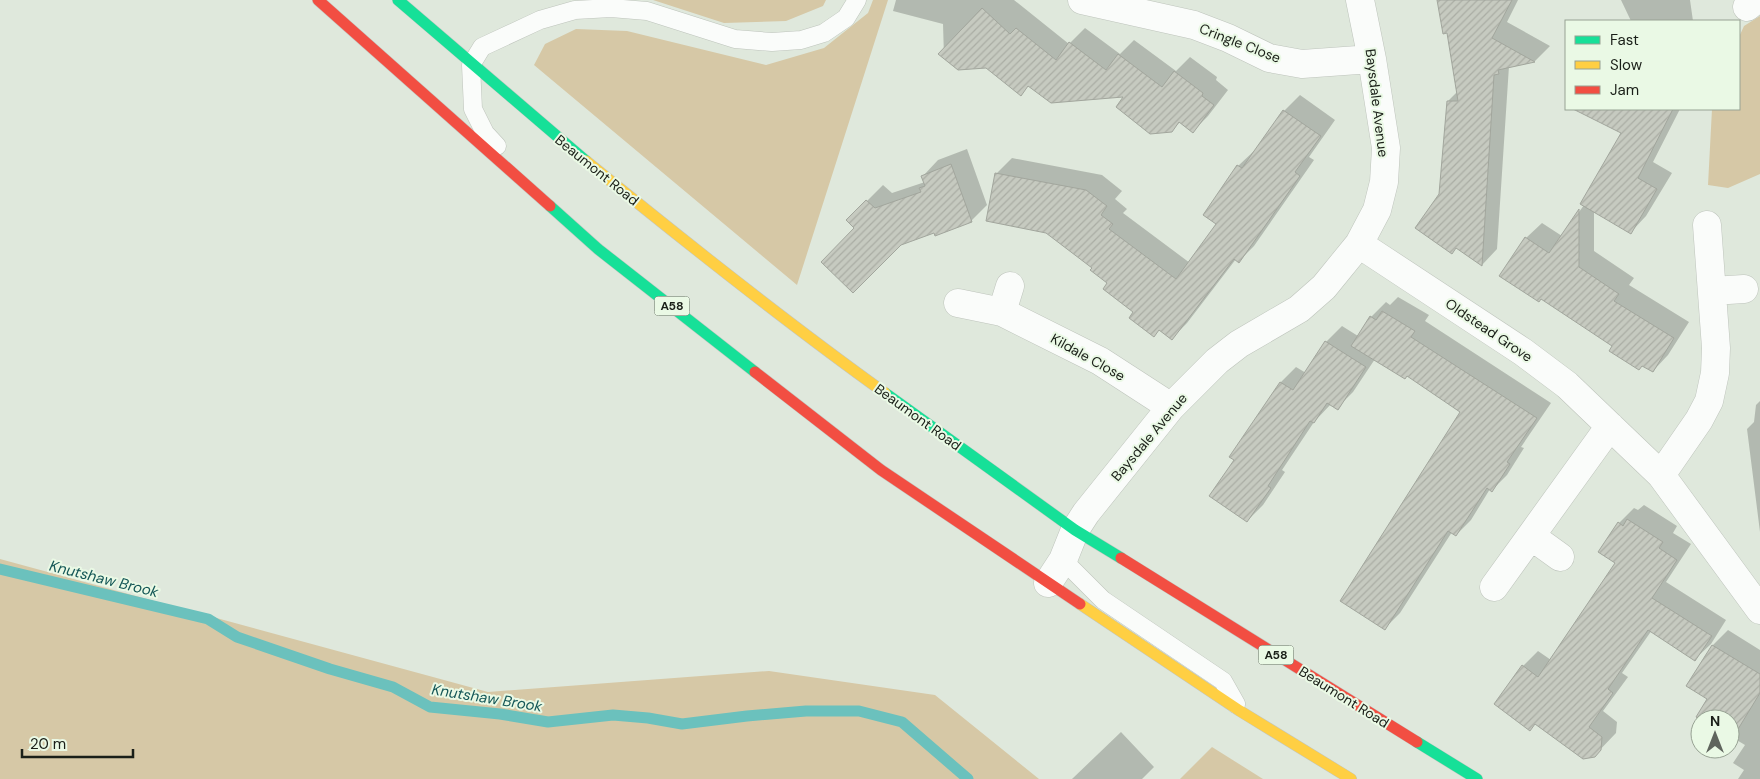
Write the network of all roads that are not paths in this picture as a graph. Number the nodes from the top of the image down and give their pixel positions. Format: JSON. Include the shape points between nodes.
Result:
{"nodes":[{"id":1,"x":318,"y":0,"type":"edge"},
{"id":2,"x":398,"y":0,"type":"edge"},
{"id":3,"x":857,"y":0,"type":"edge"},
{"id":4,"x":1082,"y":0,"type":"edge"},
{"id":5,"x":1360,"y":0,"type":"edge"},
{"id":6,"x":1109,"y":3,"type":"edge"},
{"id":7,"x":1372,"y":58,"type":"junction"},
{"id":8,"x":471,"y":65,"type":"junction"},
{"id":9,"x":1706,"y":225,"type":"dead end"},
{"id":10,"x":1359,"y":244,"type":"junction"},
{"id":11,"x":598,"y":249,"type":"junction"},
{"id":12,"x":1744,"y":289,"type":"dead end"},
{"id":13,"x":1712,"y":291,"type":"junction"},
{"id":14,"x":958,"y":303,"type":"dead end"},
{"id":15,"x":1171,"y":407,"type":"junction"},
{"id":16,"x":1610,"y":426,"type":"junction"},
{"id":17,"x":1661,"y":475,"type":"junction"},
{"id":18,"x":1075,"y":530,"type":"junction"},
{"id":19,"x":1531,"y":536,"type":"junction"},
{"id":20,"x":1560,"y":557,"type":"dead end"},
{"id":21,"x":1064,"y":560,"type":"junction"},
{"id":22,"x":1048,"y":584,"type":"junction"},
{"id":23,"x":1494,"y":587,"type":"dead end"},
{"id":24,"x":1760,"y":610,"type":"edge"},
{"id":25,"x":1240,"y":711,"type":"junction"},
{"id":26,"x":1352,"y":779,"type":"edge"},
{"id":27,"x":1477,"y":779,"type":"edge"}],
"edges":[{"from":1,"to":11,"type":"highway","number":"A58"},
{"from":2,"to":8,"type":"highway","name":"Beaumont Road","number":"A58"},
{"from":3,"to":8,"type":"lane","via":[[846,18],[824,33],[801,40],[772,42],[736,39],[647,12],[611,8],[575,10],[540,20],[482,47]]},
{"from":4,"to":6,"type":"street","name":"Cringle Close"},
{"from":5,"to":7,"type":"street","name":"Baysdale Avenue"},
{"from":6,"to":7,"type":"street","name":"Cringle Close","via":[[1194,25],[1278,60],[1302,64]]},
{"from":7,"to":10,"type":"street","name":"Baysdale Avenue","via":[[1386,148],[1384,182],[1377,210]]},
{"from":8,"to":11,"type":"lane","via":[[474,109],[485,133]]},
{"from":8,"to":18,"type":"highway","name":"Beaumont Road","number":"A58","via":[[671,231],[804,335]]},
{"from":9,"to":13,"type":"street"},
{"from":10,"to":15,"type":"street","name":"Baysdale Avenue","via":[[1324,287],[1299,309],[1239,344]]},
{"from":10,"to":16,"type":"street","name":"Oldstead Grove","via":[[1523,352],[1567,385]]},
{"from":11,"to":22,"type":"highway","number":"A58","via":[[881,470]]},
{"from":12,"to":13,"type":"street"},
{"from":13,"to":17,"type":"street","via":[[1716,348],[1709,401]]},
{"from":14,"to":15,"type":"street","name":"Kildale Close","via":[[1006,299]]},
{"from":15,"to":18,"type":"street","name":"Baysdale Avenue"},
{"from":16,"to":17,"type":"street","name":"Oldstead Grove"},
{"from":16,"to":19,"type":"street"},
{"from":17,"to":24,"type":"street","name":"Oldstead Grove"},
{"from":18,"to":21,"type":"street","name":"Baysdale Avenue"},
{"from":18,"to":27,"type":"highway","name":"Beaumont Road","number":"A58"},
{"from":19,"to":20,"type":"street"},
{"from":19,"to":23,"type":"street"},
{"from":21,"to":22,"type":"street","name":"Baysdale Avenue"},
{"from":21,"to":25,"type":"lane","via":[[1102,600],[1223,681]]},
{"from":22,"to":25,"type":"highway","number":"A58"},
{"from":25,"to":26,"type":"highway","number":"A58"}]}
